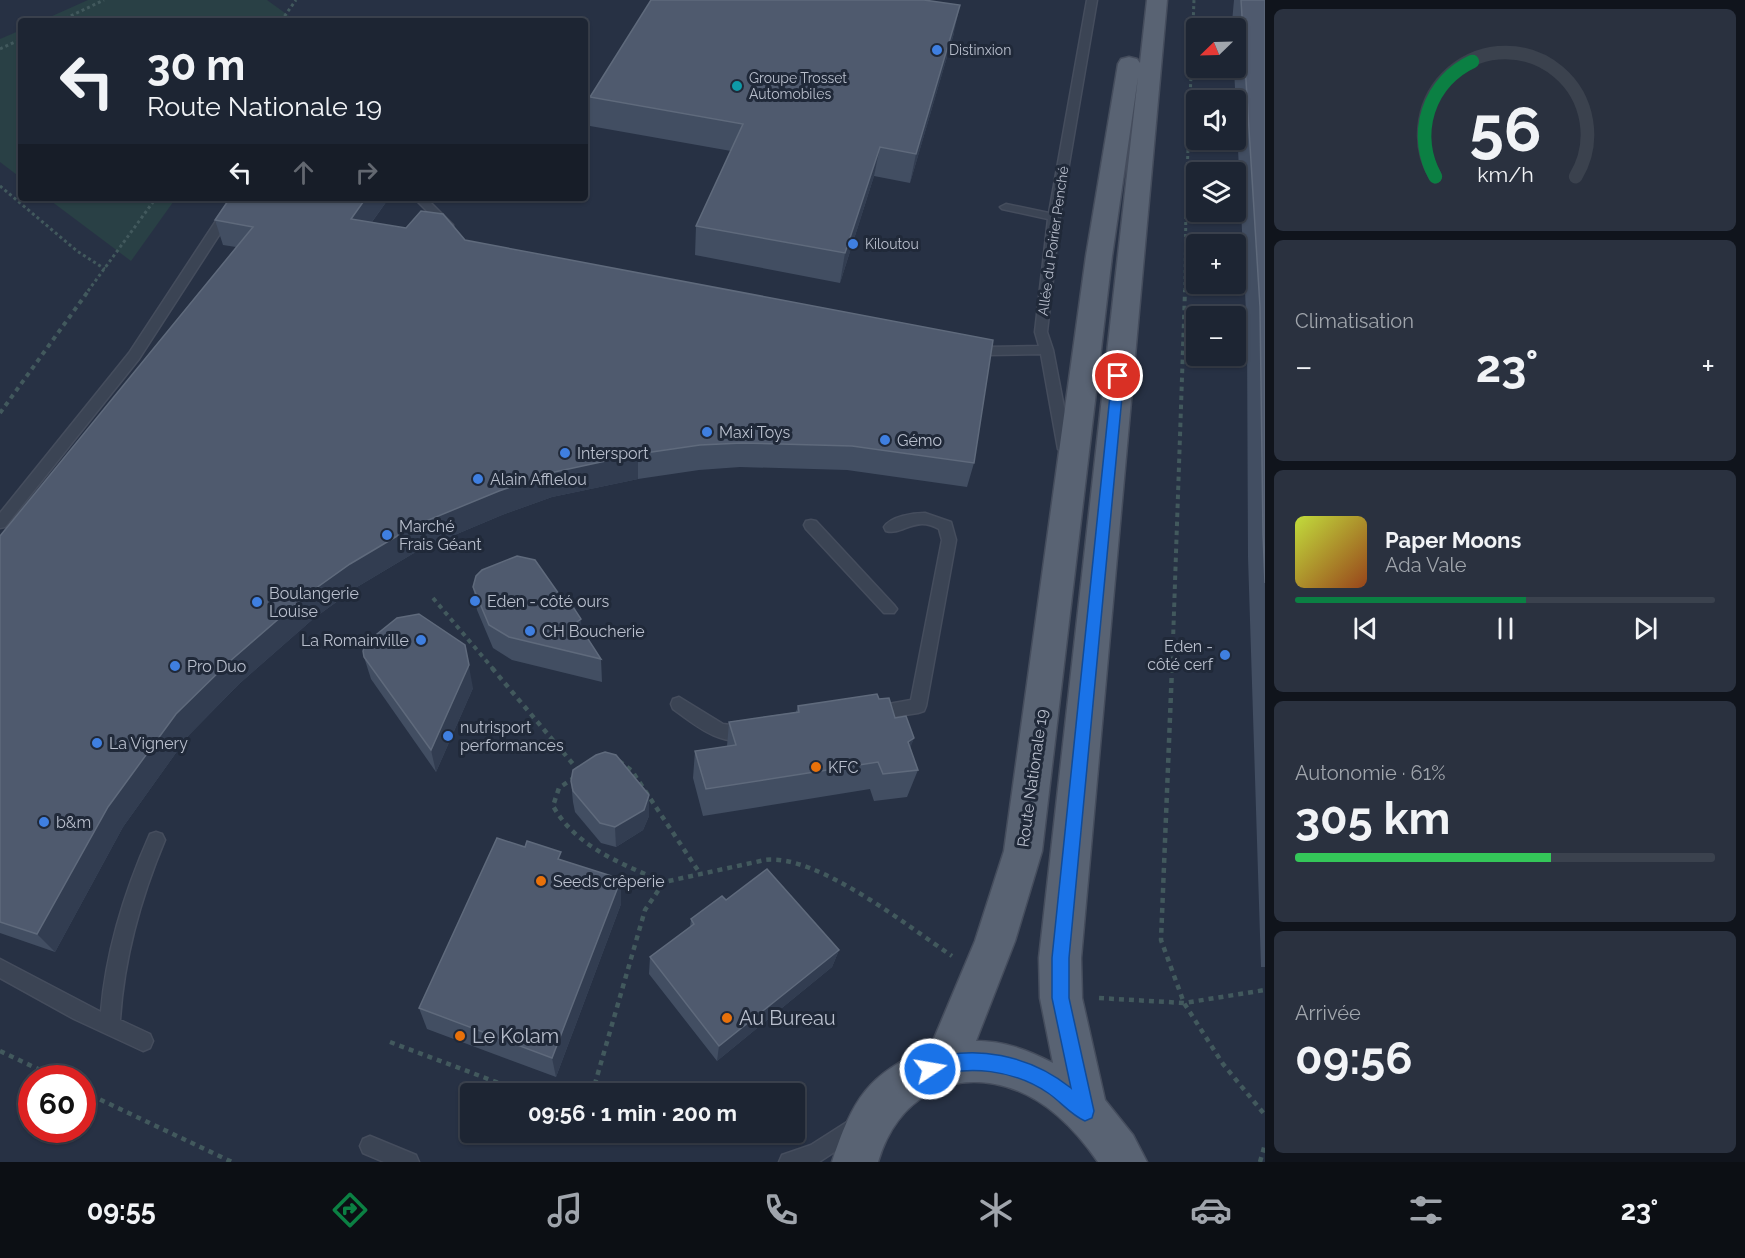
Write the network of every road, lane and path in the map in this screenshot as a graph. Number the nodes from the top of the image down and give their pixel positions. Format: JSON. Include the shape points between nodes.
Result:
{"nodes":[{"id":1,"x":104,"y":0,"type":"edge"},
{"id":2,"x":296,"y":0,"type":"edge"},
{"id":3,"x":1092,"y":0,"type":"edge"},
{"id":4,"x":1138,"y":0,"type":"edge"},
{"id":5,"x":1157,"y":0,"type":"edge"},
{"id":6,"x":1194,"y":0,"type":"edge"},
{"id":7,"x":66,"y":18,"type":"edge"},
{"id":8,"x":283,"y":18,"type":"edge"},
{"id":9,"x":18,"y":40,"type":"edge"},
{"id":10,"x":0,"y":49,"type":"edge"},
{"id":11,"x":0,"y":186,"type":"edge"},
{"id":12,"x":154,"y":201,"type":"edge"},
{"id":13,"x":235,"y":201,"type":"edge"},
{"id":14,"x":423,"y":201,"type":"edge"},
{"id":15,"x":1006,"y":207,"type":"dead end"},
{"id":16,"x":1054,"y":217,"type":"junction"},
{"id":17,"x":457,"y":236,"type":"edge"},
{"id":18,"x":106,"y":269,"type":"junction"},
{"id":19,"x":963,"y":346,"type":"edge"},
{"id":20,"x":1047,"y":350,"type":"junction"},
{"id":21,"x":0,"y":413,"type":"edge"},
{"id":22,"x":1071,"y":481,"type":"junction"},
{"id":23,"x":0,"y":524,"type":"edge"},
{"id":24,"x":811,"y":525,"type":"dead end"},
{"id":25,"x":891,"y":527,"type":"dead end"},
{"id":26,"x":433,"y":598,"type":"dead end"},
{"id":27,"x":889,"y":609,"type":"dead end"},
{"id":28,"x":679,"y":704,"type":"dead end"},
{"id":29,"x":860,"y":715,"type":"edge"},
{"id":30,"x":767,"y":730,"type":"edge"},
{"id":31,"x":613,"y":760,"type":"edge"},
{"id":32,"x":589,"y":769,"type":"edge"},
{"id":33,"x":580,"y":773,"type":"junction"},
{"id":34,"x":156,"y":840,"type":"dead end"},
{"id":35,"x":699,"y":872,"type":"junction"},
{"id":36,"x":664,"y":882,"type":"junction"},
{"id":37,"x":0,"y":968,"type":"edge"},
{"id":38,"x":980,"y":975,"type":"junction"},
{"id":39,"x":1265,"y":990,"type":"edge"},
{"id":40,"x":1088,"y":997,"type":"dead end"},
{"id":41,"x":1184,"y":1003,"type":"junction"},
{"id":42,"x":110,"y":1026,"type":"junction"},
{"id":43,"x":143,"y":1041,"type":"dead end"},
{"id":44,"x":390,"y":1042,"type":"dead end"},
{"id":45,"x":0,"y":1051,"type":"edge"},
{"id":46,"x":945,"y":1064,"type":"junction"},
{"id":47,"x":30,"y":1065,"type":"edge"},
{"id":48,"x":495,"y":1083,"type":"edge"},
{"id":49,"x":595,"y":1083,"type":"edge"},
{"id":50,"x":96,"y":1098,"type":"edge"},
{"id":51,"x":1085,"y":1111,"type":"junction"},
{"id":52,"x":1265,"y":1115,"type":"edge"},
{"id":53,"x":870,"y":1116,"type":"junction"},
{"id":54,"x":1265,"y":1144,"type":"edge"},
{"id":55,"x":370,"y":1146,"type":"dead end"},
{"id":56,"x":232,"y":1162,"type":"edge"},
{"id":57,"x":409,"y":1162,"type":"edge"},
{"id":58,"x":789,"y":1162,"type":"edge"},
{"id":59,"x":855,"y":1162,"type":"edge"},
{"id":60,"x":1124,"y":1162,"type":"edge"},
{"id":61,"x":1260,"y":1162,"type":"edge"}],
"edges":[{"from":1,"to":7,"type":"path"},
{"from":2,"to":8,"type":"path"},
{"from":3,"to":16,"type":"lane","name":"Allée du Poirier Penché"},
{"from":4,"to":22,"type":"main road","name":"Route Nationale 19","via":[[1099,254]]},
{"from":5,"to":51,"type":"main road","via":[[1060,958],[1060,998]]},
{"from":6,"to":41,"type":"path","via":[[1185,347],[1161,940]]},
{"from":9,"to":10,"type":"path"},
{"from":11,"to":18,"type":"path","via":[[77,251]]},
{"from":12,"to":18,"type":"path"},
{"from":13,"to":23,"type":"lane","via":[[134,356]]},
{"from":14,"to":17,"type":"lane"},
{"from":15,"to":16,"type":"lane"},
{"from":16,"to":20,"type":"lane","name":"Allée du Poirier Penché","via":[[1041,332]]},
{"from":18,"to":21,"type":"path"},
{"from":19,"to":20,"type":"lane","via":[[987,351]]},
{"from":20,"to":22,"type":"lane","name":"Allée du Poirier Penché"},
{"from":22,"to":38,"type":"main road","name":"Route Nationale 19","via":[[1023,851],[995,941]]},
{"from":24,"to":27,"type":"lane"},
{"from":25,"to":29,"type":"lane","via":[[914,517],[939,521],[946,526],[949,540],[918,706]]},
{"from":26,"to":33,"type":"path"},
{"from":28,"to":30,"type":"lane","via":[[718,731],[732,735]]},
{"from":31,"to":35,"type":"path","via":[[632,771]]},
{"from":32,"to":33,"type":"path"},
{"from":33,"to":36,"type":"path","via":[[559,788],[553,806],[560,818],[600,854]]},
{"from":34,"to":42,"type":"lane","via":[[129,920],[111,1000]]},
{"from":35,"to":36,"type":"path"},
{"from":35,"to":38,"type":"path","via":[[777,859],[810,867]]},
{"from":36,"to":49,"type":"path","via":[[645,910]]},
{"from":37,"to":42,"type":"lane"},
{"from":38,"to":46,"type":"main road","name":"Route Nationale 19"},
{"from":39,"to":41,"type":"path"},
{"from":40,"to":41,"type":"path"},
{"from":41,"to":52,"type":"path","via":[[1223,1064]]},
{"from":42,"to":43,"type":"lane"},
{"from":44,"to":48,"type":"path"},
{"from":45,"to":47,"type":"path"},
{"from":46,"to":51,"type":"main road","via":[[980,1061],[1017,1068],[1053,1085]]},
{"from":46,"to":53,"type":"main road","via":[[916,1074],[891,1092]]},
{"from":50,"to":56,"type":"path"},
{"from":51,"to":60,"type":"main road"},
{"from":53,"to":58,"type":"lane","via":[[816,1153]]},
{"from":53,"to":59,"type":"main road"},
{"from":54,"to":61,"type":"path"},
{"from":55,"to":57,"type":"lane"}]}
